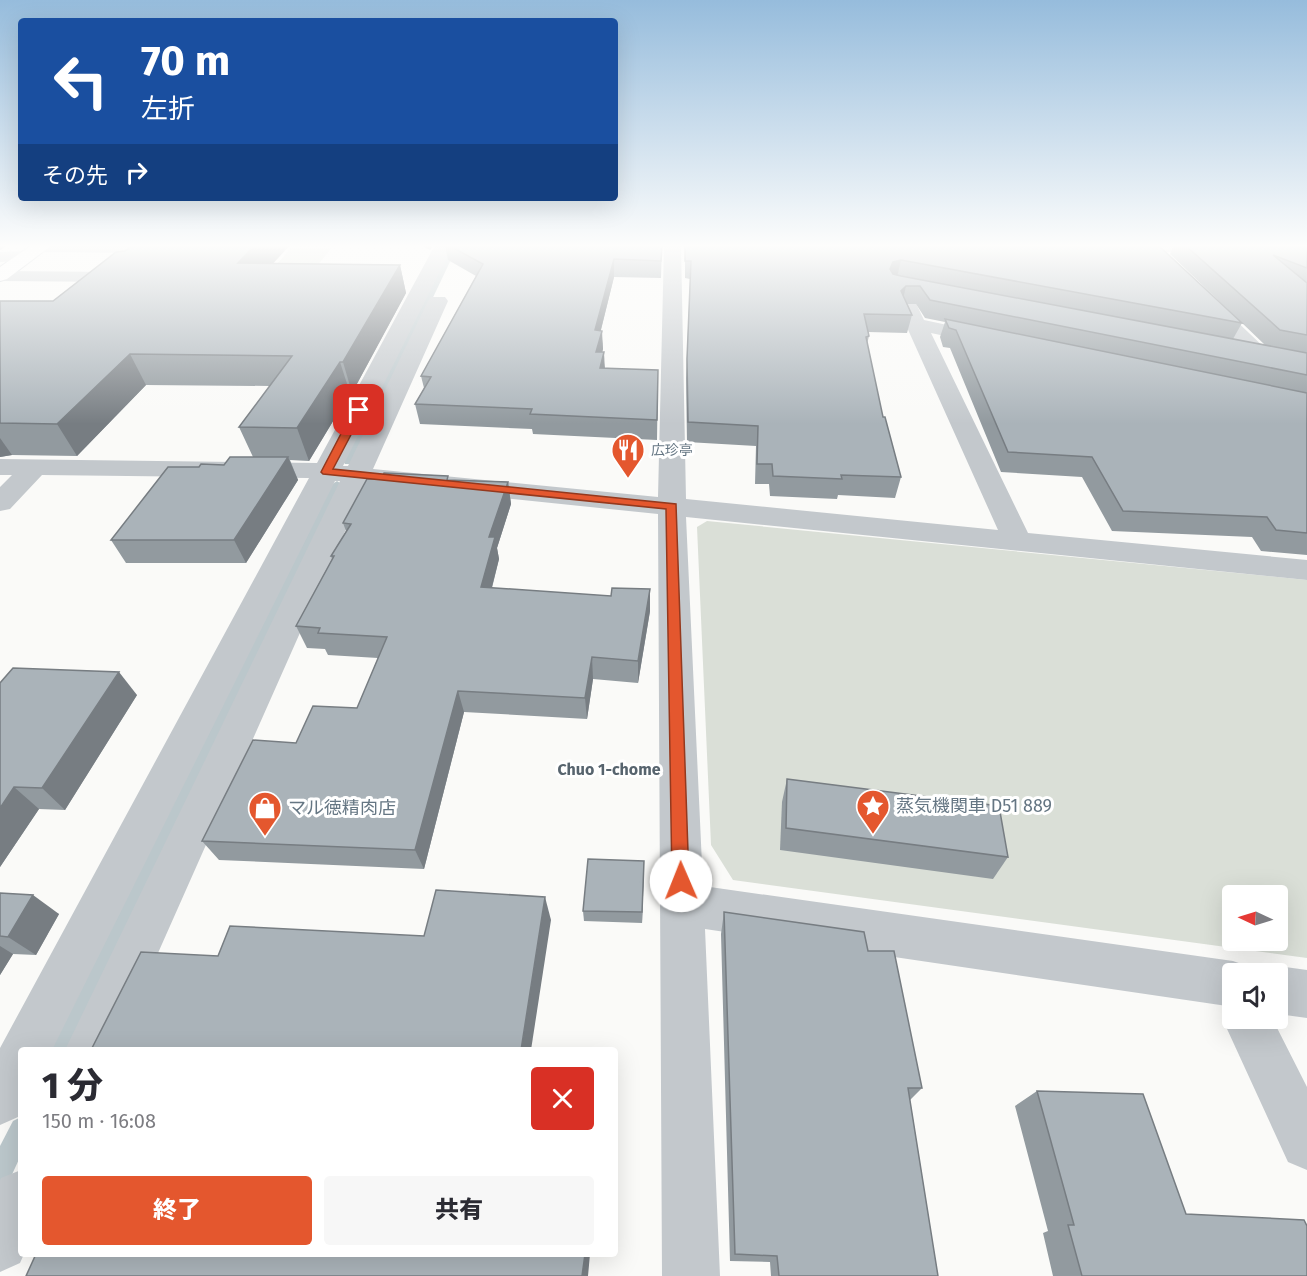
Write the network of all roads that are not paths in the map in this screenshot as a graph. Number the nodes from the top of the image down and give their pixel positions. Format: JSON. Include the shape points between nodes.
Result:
{"nodes":[{"id":1,"x":417,"y":305,"type":"edge"},
{"id":2,"x":432,"y":305,"type":"edge"},
{"id":3,"x":677,"y":305,"type":"edge"},
{"id":4,"x":912,"y":305,"type":"edge"},
{"id":5,"x":1207,"y":305,"type":"edge"},
{"id":6,"x":915,"y":324,"type":"junction"},
{"id":7,"x":1007,"y":343,"type":"edge"},
{"id":8,"x":1224,"y":348,"type":"edge"},
{"id":9,"x":1260,"y":355,"type":"junction"},
{"id":10,"x":1298,"y":363,"type":"edge"},
{"id":11,"x":1272,"y":399,"type":"edge"},
{"id":12,"x":1307,"y":401,"type":"edge"},
{"id":13,"x":1307,"y":406,"type":"edge"},
{"id":14,"x":0,"y":467,"type":"edge"},
{"id":15,"x":34,"y":468,"type":"junction"},
{"id":16,"x":342,"y":473,"type":"junction"},
{"id":17,"x":0,"y":503,"type":"edge"},
{"id":18,"x":672,"y":506,"type":"junction"},
{"id":19,"x":1018,"y":542,"type":"junction"},
{"id":20,"x":1307,"y":570,"type":"edge"},
{"id":21,"x":681,"y":904,"type":"junction"},
{"id":22,"x":1288,"y":991,"type":"edge"},
{"id":23,"x":1222,"y":992,"type":"edge"},
{"id":24,"x":1307,"y":994,"type":"edge"},
{"id":25,"x":1252,"y":1029,"type":"edge"},
{"id":26,"x":28,"y":1047,"type":"edge"},
{"id":27,"x":91,"y":1047,"type":"edge"},
{"id":28,"x":18,"y":1065,"type":"edge"},
{"id":29,"x":0,"y":1099,"type":"edge"},
{"id":30,"x":1307,"y":1143,"type":"edge"},
{"id":31,"x":18,"y":1204,"type":"edge"},
{"id":32,"x":0,"y":1243,"type":"edge"},
{"id":33,"x":691,"y":1276,"type":"edge"}],
"edges":[{"from":1,"to":16,"type":"street"},
{"from":2,"to":16,"type":"street"},
{"from":3,"to":18,"type":"street"},
{"from":4,"to":6,"type":"street"},
{"from":5,"to":9,"type":"street"},
{"from":6,"to":7,"type":"street"},
{"from":6,"to":19,"type":"street"},
{"from":8,"to":9,"type":"street"},
{"from":9,"to":10,"type":"street"},
{"from":9,"to":12,"type":"street"},
{"from":11,"to":13,"type":"street"},
{"from":14,"to":15,"type":"street"},
{"from":15,"to":16,"type":"street"},
{"from":15,"to":17,"type":"street"},
{"from":16,"to":18,"type":"street"},
{"from":16,"to":26,"type":"street"},
{"from":16,"to":27,"type":"street"},
{"from":18,"to":19,"type":"street"},
{"from":18,"to":21,"type":"street"},
{"from":19,"to":20,"type":"street"},
{"from":21,"to":23,"type":"street"},
{"from":21,"to":33,"type":"street"},
{"from":22,"to":24,"type":"street"},
{"from":25,"to":30,"type":"street"},
{"from":28,"to":29,"type":"street"},
{"from":31,"to":32,"type":"street"}]}
